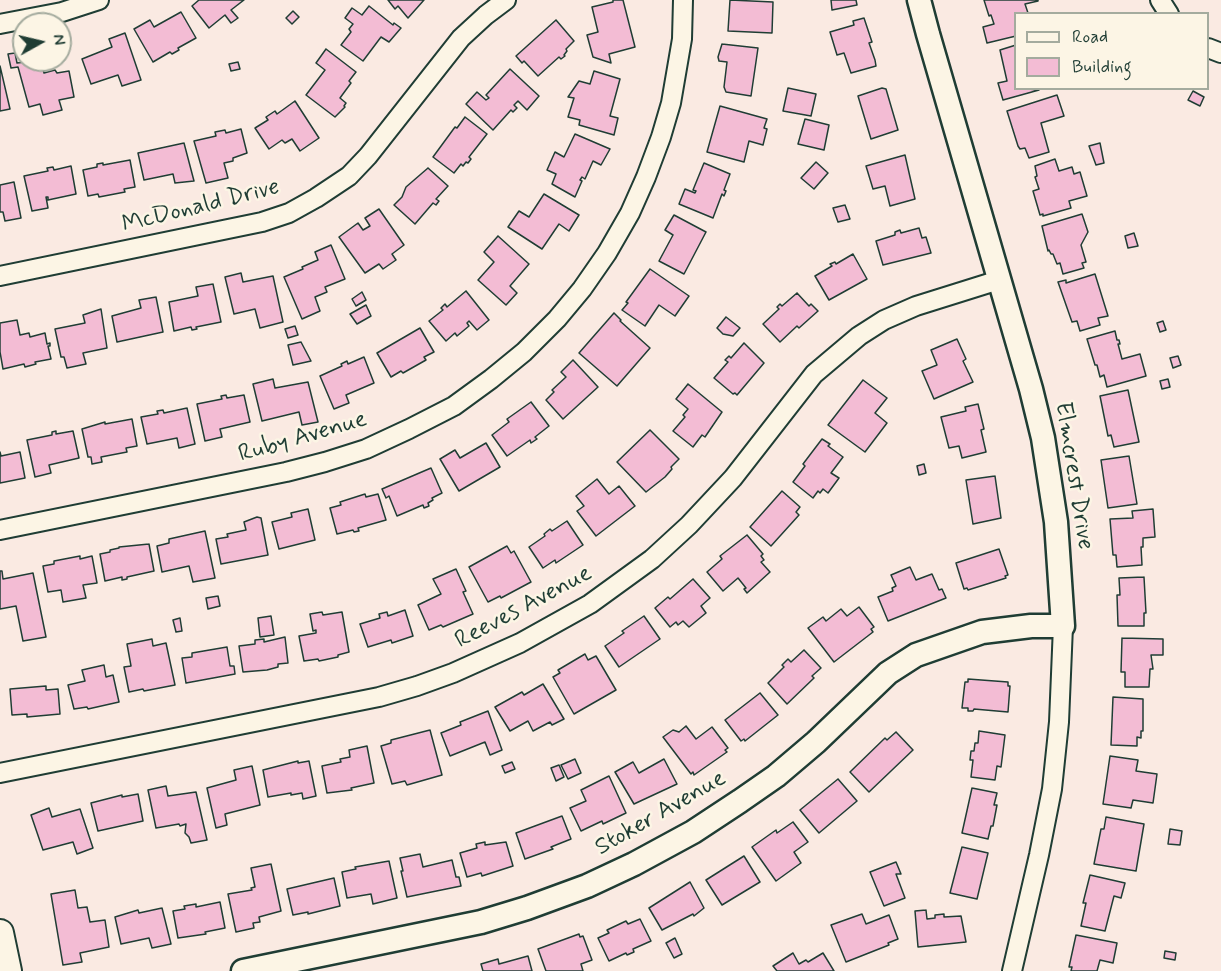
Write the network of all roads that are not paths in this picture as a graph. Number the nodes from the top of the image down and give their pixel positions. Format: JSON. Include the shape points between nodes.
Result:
{"nodes":[{"id":1,"x":99,"y":0,"type":"edge"},
{"id":2,"x":506,"y":0,"type":"edge"},
{"id":3,"x":683,"y":0,"type":"edge"},
{"id":4,"x":919,"y":0,"type":"edge"},
{"id":5,"x":0,"y":24,"type":"edge"},
{"id":6,"x":0,"y":276,"type":"edge"},
{"id":7,"x":999,"y":280,"type":"junction"},
{"id":8,"x":0,"y":530,"type":"edge"},
{"id":9,"x":1063,"y":626,"type":"junction"},
{"id":10,"x":0,"y":773,"type":"edge"},
{"id":11,"x":0,"y":933,"type":"edge"},
{"id":12,"x":8,"y":971,"type":"edge"},
{"id":13,"x":243,"y":971,"type":"edge"},
{"id":14,"x":1012,"y":971,"type":"edge"}],
"edges":[{"from":1,"to":5,"type":"street"},
{"from":2,"to":6,"type":"street","name":"McDonald Drive","via":[[461,39],[348,176],[289,213],[262,222]]},
{"from":3,"to":8,"type":"street","name":"Ruby Avenue","via":[[682,39],[671,103],[662,137],[630,213],[607,253],[557,319],[491,379],[454,406],[410,429],[325,462]]},
{"from":4,"to":7,"type":"street","name":"Elmcrest Drive"},
{"from":7,"to":9,"type":"street","name":"Elmcrest Drive","via":[[1043,438],[1056,522]]},
{"from":7,"to":10,"type":"street","name":"Reeves Avenue","via":[[916,306],[859,336],[814,374],[733,478],[652,559],[590,604],[520,644],[453,673],[378,697]]},
{"from":9,"to":13,"type":"street","name":"Stoker Avenue","via":[[982,632],[916,655],[888,673],[776,776],[693,832],[587,886],[481,922]]},
{"from":9,"to":14,"type":"street","name":"Elmcrest Drive","via":[[1052,789]]},
{"from":11,"to":12,"type":"main road"}]}
